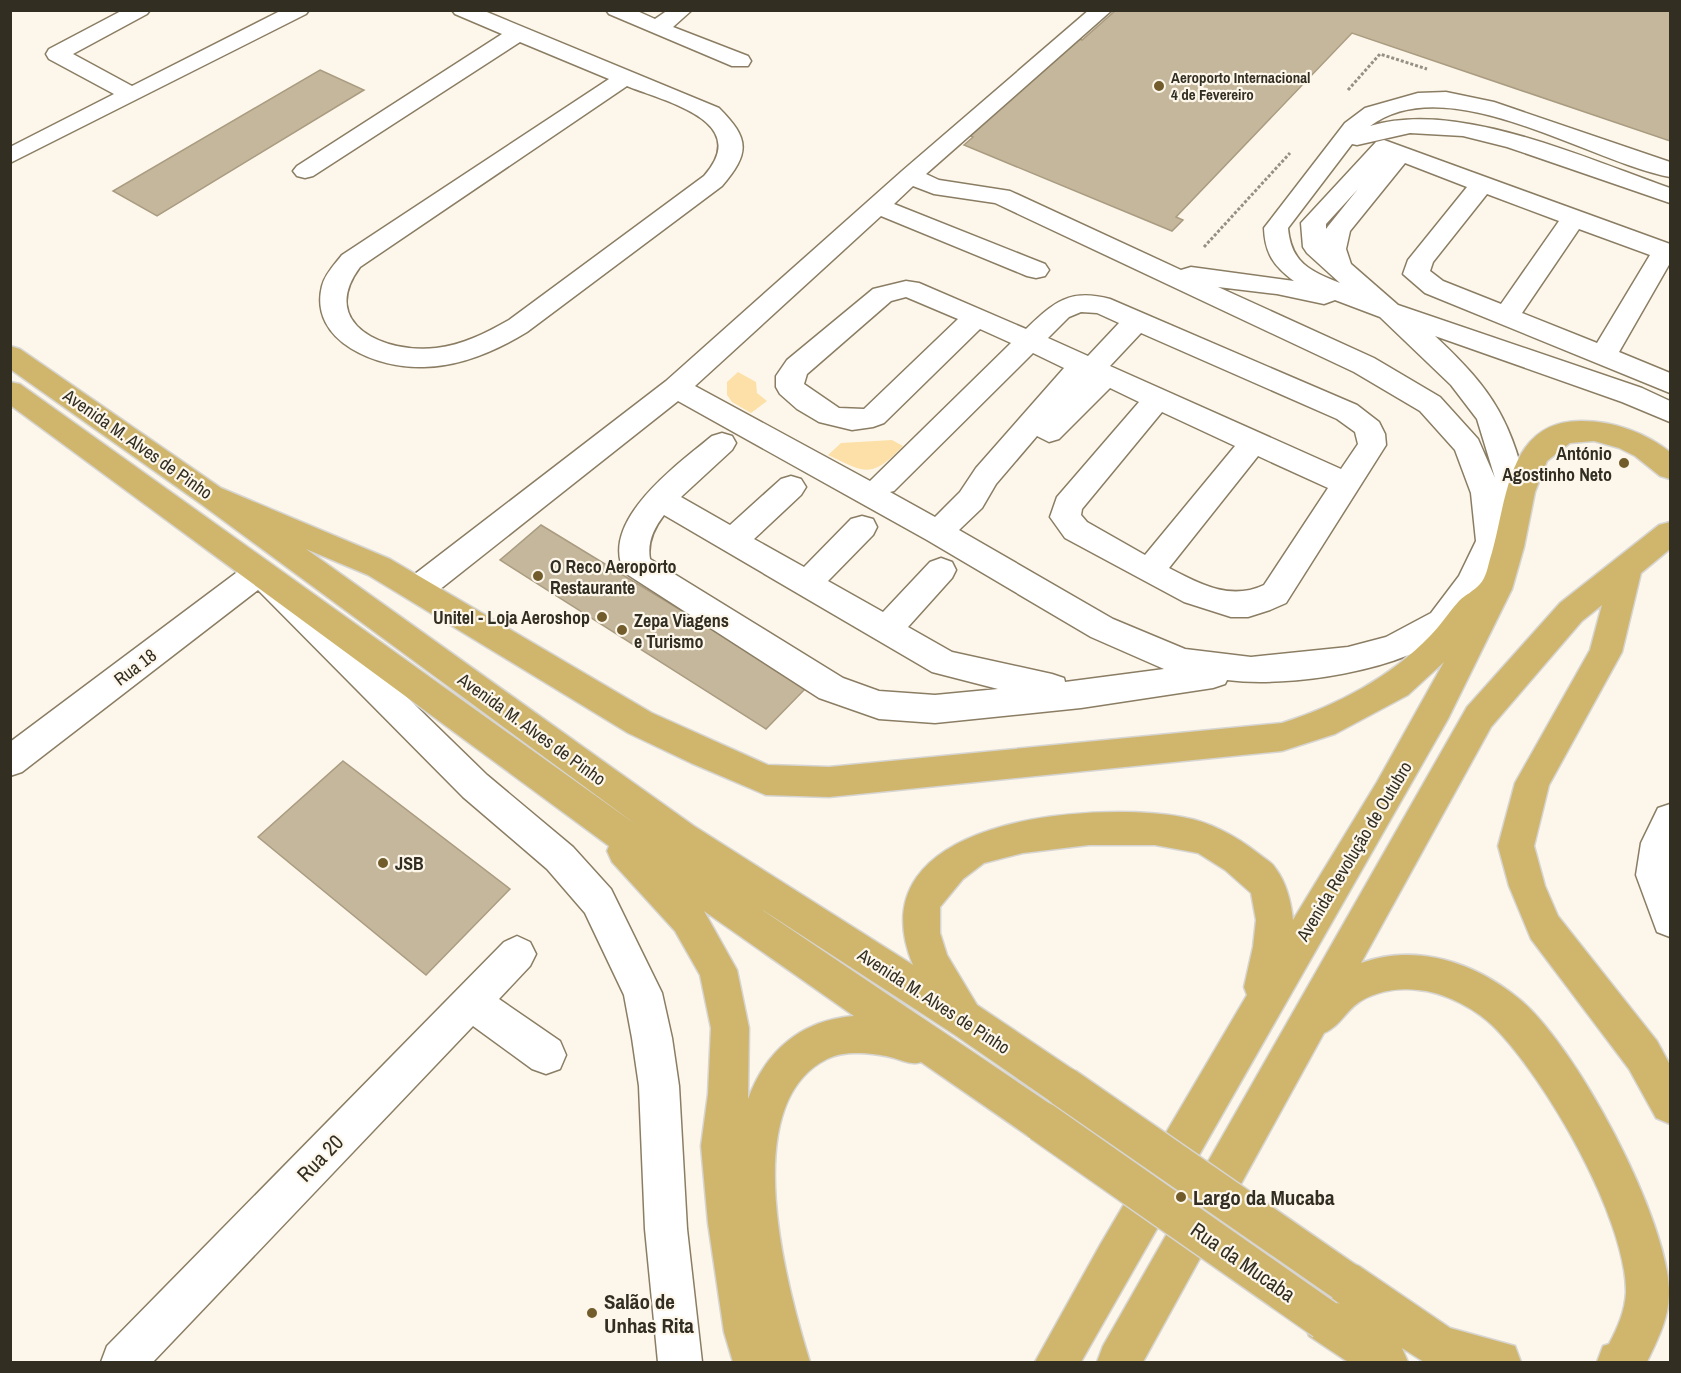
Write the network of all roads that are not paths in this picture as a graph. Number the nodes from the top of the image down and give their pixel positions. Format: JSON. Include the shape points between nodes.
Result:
{"nodes":[{"id":1,"x":140,"y":10,"type":"edge"},
{"id":2,"x":299,"y":10,"type":"edge"},
{"id":3,"x":462,"y":10,"type":"edge"},
{"id":4,"x":616,"y":10,"type":"edge"},
{"id":5,"x":682,"y":10,"type":"edge"},
{"id":6,"x":1102,"y":10,"type":"edge"},
{"id":7,"x":657,"y":28,"type":"junction"},
{"id":8,"x":518,"y":33,"type":"junction"},
{"id":9,"x":740,"y":61,"type":"dead end"},
{"id":10,"x":626,"y":77,"type":"junction"},
{"id":11,"x":130,"y":94,"type":"junction"},
{"id":12,"x":1336,"y":147,"type":"junction"},
{"id":13,"x":10,"y":156,"type":"edge"},
{"id":14,"x":1671,"y":170,"type":"edge"},
{"id":15,"x":305,"y":171,"type":"dead end"},
{"id":16,"x":910,"y":176,"type":"junction"},
{"id":17,"x":1482,"y":183,"type":"junction"},
{"id":18,"x":1671,"y":196,"type":"edge"},
{"id":19,"x":878,"y":206,"type":"junction"},
{"id":20,"x":1574,"y":218,"type":"junction"},
{"id":21,"x":1668,"y":252,"type":"edge"},
{"id":22,"x":1036,"y":270,"type":"dead end"},
{"id":23,"x":1161,"y":273,"type":"junction"},
{"id":24,"x":1387,"y":310,"type":"junction"},
{"id":25,"x":1506,"y":316,"type":"junction"},
{"id":26,"x":975,"y":318,"type":"junction"},
{"id":27,"x":1136,"y":322,"type":"junction"},
{"id":28,"x":1029,"y":343,"type":"junction"},
{"id":29,"x":10,"y":355,"type":"edge"},
{"id":30,"x":1603,"y":356,"type":"junction"},
{"id":31,"x":1092,"y":371,"type":"junction"},
{"id":32,"x":1671,"y":383,"type":"edge"},
{"id":33,"x":676,"y":388,"type":"junction"},
{"id":34,"x":10,"y":391,"type":"edge"},
{"id":35,"x":1156,"y":400,"type":"junction"},
{"id":36,"x":1671,"y":412,"type":"edge"},
{"id":37,"x":722,"y":443,"type":"dead end"},
{"id":38,"x":1253,"y":443,"type":"junction"},
{"id":39,"x":1671,"y":469,"type":"edge"},
{"id":40,"x":1347,"y":485,"type":"junction"},
{"id":41,"x":791,"y":487,"type":"dead end"},
{"id":42,"x":878,"y":489,"type":"junction"},
{"id":43,"x":211,"y":496,"type":"junction"},
{"id":44,"x":659,"y":498,"type":"junction"},
{"id":45,"x":1515,"y":502,"type":"junction"},
{"id":46,"x":862,"y":527,"type":"dead end"},
{"id":47,"x":938,"y":532,"type":"junction"},
{"id":48,"x":1671,"y":533,"type":"edge"},
{"id":49,"x":732,"y":541,"type":"junction"},
{"id":50,"x":1491,"y":541,"type":"junction"},
{"id":51,"x":1627,"y":567,"type":"junction"},
{"id":52,"x":941,"y":570,"type":"dead end"},
{"id":53,"x":1150,"y":570,"type":"junction"},
{"id":54,"x":259,"y":572,"type":"junction"},
{"id":55,"x":806,"y":584,"type":"junction"},
{"id":56,"x":418,"y":589,"type":"junction"},
{"id":57,"x":1496,"y":589,"type":"junction"},
{"id":58,"x":886,"y":630,"type":"junction"},
{"id":59,"x":1251,"y":670,"type":"junction"},
{"id":60,"x":1081,"y":694,"type":"junction"},
{"id":61,"x":10,"y":762,"type":"edge"},
{"id":62,"x":590,"y":812,"type":"junction"},
{"id":63,"x":1671,"y":819,"type":"edge"},
{"id":64,"x":1671,"y":920,"type":"edge"},
{"id":65,"x":517,"y":954,"type":"dead end"},
{"id":66,"x":471,"y":1002,"type":"junction"},
{"id":67,"x":1254,"y":1020,"type":"junction"},
{"id":68,"x":969,"y":1022,"type":"junction"},
{"id":69,"x":1294,"y":1045,"type":"junction"},
{"id":70,"x":546,"y":1055,"type":"dead end"},
{"id":71,"x":947,"y":1056,"type":"junction"},
{"id":72,"x":1671,"y":1104,"type":"edge"},
{"id":73,"x":1042,"y":1122,"type":"joint"},
{"id":74,"x":1451,"y":1355,"type":"edge"},
{"id":75,"x":123,"y":1362,"type":"edge"},
{"id":76,"x":680,"y":1362,"type":"edge"},
{"id":77,"x":755,"y":1362,"type":"edge"},
{"id":78,"x":788,"y":1362,"type":"edge"},
{"id":79,"x":1057,"y":1362,"type":"edge"},
{"id":80,"x":1119,"y":1362,"type":"edge"},
{"id":81,"x":1386,"y":1362,"type":"edge"},
{"id":82,"x":1499,"y":1362,"type":"edge"},
{"id":83,"x":1620,"y":1362,"type":"edge"}],
"edges":[{"from":1,"to":11,"type":"street","via":[[57,54]]},
{"from":2,"to":11,"type":"street"},
{"from":3,"to":8,"type":"street"},
{"from":4,"to":7,"type":"street"},
{"from":5,"to":7,"type":"street"},
{"from":6,"to":16,"type":"street"},
{"from":7,"to":9,"type":"street"},
{"from":8,"to":10,"type":"street"},
{"from":8,"to":15,"type":"street"},
{"from":10,"to":10,"type":"street","via":[[711,113],[726,128],[733,146],[728,164],[713,182],[490,343],[457,354],[422,358],[388,354],[360,344],[340,327],[332,305],[336,283],[351,261]]},
{"from":11,"to":13,"type":"street"},
{"from":12,"to":14,"type":"street","via":[[1373,112],[1418,100],[1446,99],[1486,107]]},
{"from":12,"to":18,"type":"street","via":[[1364,135],[1400,128],[1463,128],[1492,133]]},
{"from":12,"to":24,"type":"street","via":[[1280,221],[1276,228],[1277,247],[1289,266],[1311,281]]},
{"from":16,"to":19,"type":"street"},
{"from":16,"to":23,"type":"street","via":[[934,187],[1001,196]]},
{"from":17,"to":20,"type":"street"},
{"from":17,"to":24,"type":"street","via":[[1400,153],[1338,230],[1333,249],[1339,268]]},
{"from":17,"to":25,"type":"street","via":[[1421,260],[1416,274],[1434,287]]},
{"from":19,"to":22,"type":"street"},
{"from":19,"to":33,"type":"street"},
{"from":20,"to":21,"type":"street"},
{"from":20,"to":25,"type":"street"},
{"from":21,"to":30,"type":"street"},
{"from":23,"to":24,"type":"street","via":[[1277,286]]},
{"from":23,"to":50,"type":"street","via":[[1364,365],[1430,404],[1468,446],[1486,493]]},
{"from":24,"to":36,"type":"street"},
{"from":24,"to":45,"type":"street","via":[[1449,367],[1489,418]]},
{"from":25,"to":30,"type":"street"},
{"from":26,"to":26,"type":"street","via":[[919,291],[892,291],[797,367],[790,376],[790,387],[799,398],[840,418],[864,421],[874,416]]},
{"from":26,"to":28,"type":"street"},
{"from":27,"to":28,"type":"street","via":[[1101,305],[1078,303],[1060,311]]},
{"from":27,"to":31,"type":"street"},
{"from":27,"to":40,"type":"street","via":[[1363,421],[1373,434],[1372,445]]},
{"from":28,"to":31,"type":"street"},
{"from":28,"to":42,"type":"street","via":[[1026,369],[930,468]]},
{"from":29,"to":43,"type":"main road","name":"Avenida M. Alves de Pinho"},
{"from":30,"to":32,"type":"street"},
{"from":31,"to":35,"type":"street"},
{"from":31,"to":47,"type":"street","via":[[1003,476]]},
{"from":33,"to":42,"type":"street"},
{"from":33,"to":56,"type":"street"},
{"from":34,"to":54,"type":"main road","name":"Avenida M. Alves de Pinho"},
{"from":35,"to":38,"type":"street"},
{"from":35,"to":53,"type":"street","via":[[1068,505],[1065,517],[1076,530]]},
{"from":37,"to":44,"type":"street"},
{"from":38,"to":40,"type":"street"},
{"from":38,"to":53,"type":"street"},
{"from":39,"to":45,"type":"main road","name":"Avenida Revolução de Outubro","via":[[1654,452],[1623,437],[1597,432],[1563,435],[1551,440],[1538,454],[1527,470]]},
{"from":40,"to":53,"type":"street","via":[[1275,594],[1254,604],[1232,605],[1208,599]]},
{"from":41,"to":49,"type":"street"},
{"from":42,"to":47,"type":"street"},
{"from":43,"to":56,"type":"main road","via":[[379,567]]},
{"from":43,"to":68,"type":"main road","name":"Avenida M. Alves de Pinho","via":[[681,837]]},
{"from":44,"to":49,"type":"street"},
{"from":44,"to":60,"type":"street","via":[[632,540],[631,555],[636,565],[831,688],[879,705],[934,709]]},
{"from":45,"to":50,"type":"street"},
{"from":45,"to":57,"type":"main road","name":"Avenida Revolução de Outubro","via":[[1510,544]]},
{"from":46,"to":55,"type":"street"},
{"from":47,"to":59,"type":"street","via":[[1102,628],[1182,662]]},
{"from":48,"to":51,"type":"main road"},
{"from":49,"to":55,"type":"street"},
{"from":50,"to":59,"type":"street","via":[[1471,583],[1442,622],[1394,648],[1348,660]]},
{"from":51,"to":69,"type":"main road","via":[[1571,612],[1479,717]]},
{"from":51,"to":72,"type":"main road","via":[[1606,652],[1532,783],[1516,846],[1544,927],[1643,1055]]},
{"from":52,"to":58,"type":"street"},
{"from":54,"to":61,"type":"street","name":"Rua 18"},
{"from":54,"to":62,"type":"main road","name":"Avenida M. Alves de Pinho"},
{"from":54,"to":76,"type":"street","via":[[475,786],[560,858],[598,901],[643,993],[652,1038]]},
{"from":55,"to":58,"type":"street"},
{"from":56,"to":57,"type":"main road","via":[[640,723],[693,748],[766,780],[830,782],[1282,737],[1323,724],[1396,685],[1441,646],[1471,609]]},
{"from":57,"to":67,"type":"main road","name":"Avenida Revolução de Outubro","via":[[1444,699]]},
{"from":58,"to":60,"type":"street","via":[[944,663]]},
{"from":59,"to":60,"type":"street"},
{"from":62,"to":71,"type":"main road","name":"Avenida M. Alves de Pinho"},
{"from":62,"to":77,"type":"main road","via":[[688,919],[718,970],[730,1028],[722,1146],[729,1223],[746,1332]]},
{"from":63,"to":64,"type":"street","via":[[1659,843],[1654,875]]},
{"from":65,"to":66,"type":"street","name":"Rua 20"},
{"from":66,"to":70,"type":"street"},
{"from":66,"to":75,"type":"street","name":"Rua 20"},
{"from":67,"to":68,"type":"main road","via":[[1272,950],[1274,904],[1263,879],[1233,853],[1204,839],[1166,831],[1115,829],[1069,830],[1010,840],[971,852],[938,879],[922,908],[924,942],[940,984]]},
{"from":67,"to":79,"type":"main road","name":"Avenida Revolução de Outubro"},
{"from":68,"to":74,"type":"main road","name":"Avenida M. Alves de Pinho","bridge":true},
{"from":69,"to":80,"type":"main road"},
{"from":69,"to":83,"type":"main road","via":[[1344,990],[1387,974],[1422,969],[1461,982],[1508,1013],[1582,1118],[1636,1235],[1647,1283],[1644,1322]]},
{"from":71,"to":73,"type":"main road","name":"Avenida M. Alves de Pinho"},
{"from":71,"to":78,"type":"main road","via":[[874,1033],[836,1035],[802,1050],[774,1083],[759,1126],[754,1189],[776,1317]]},
{"from":73,"to":81,"type":"main road","name":"Rua da Mucaba","bridge":true},
{"from":74,"to":82,"type":"main road"}]}
